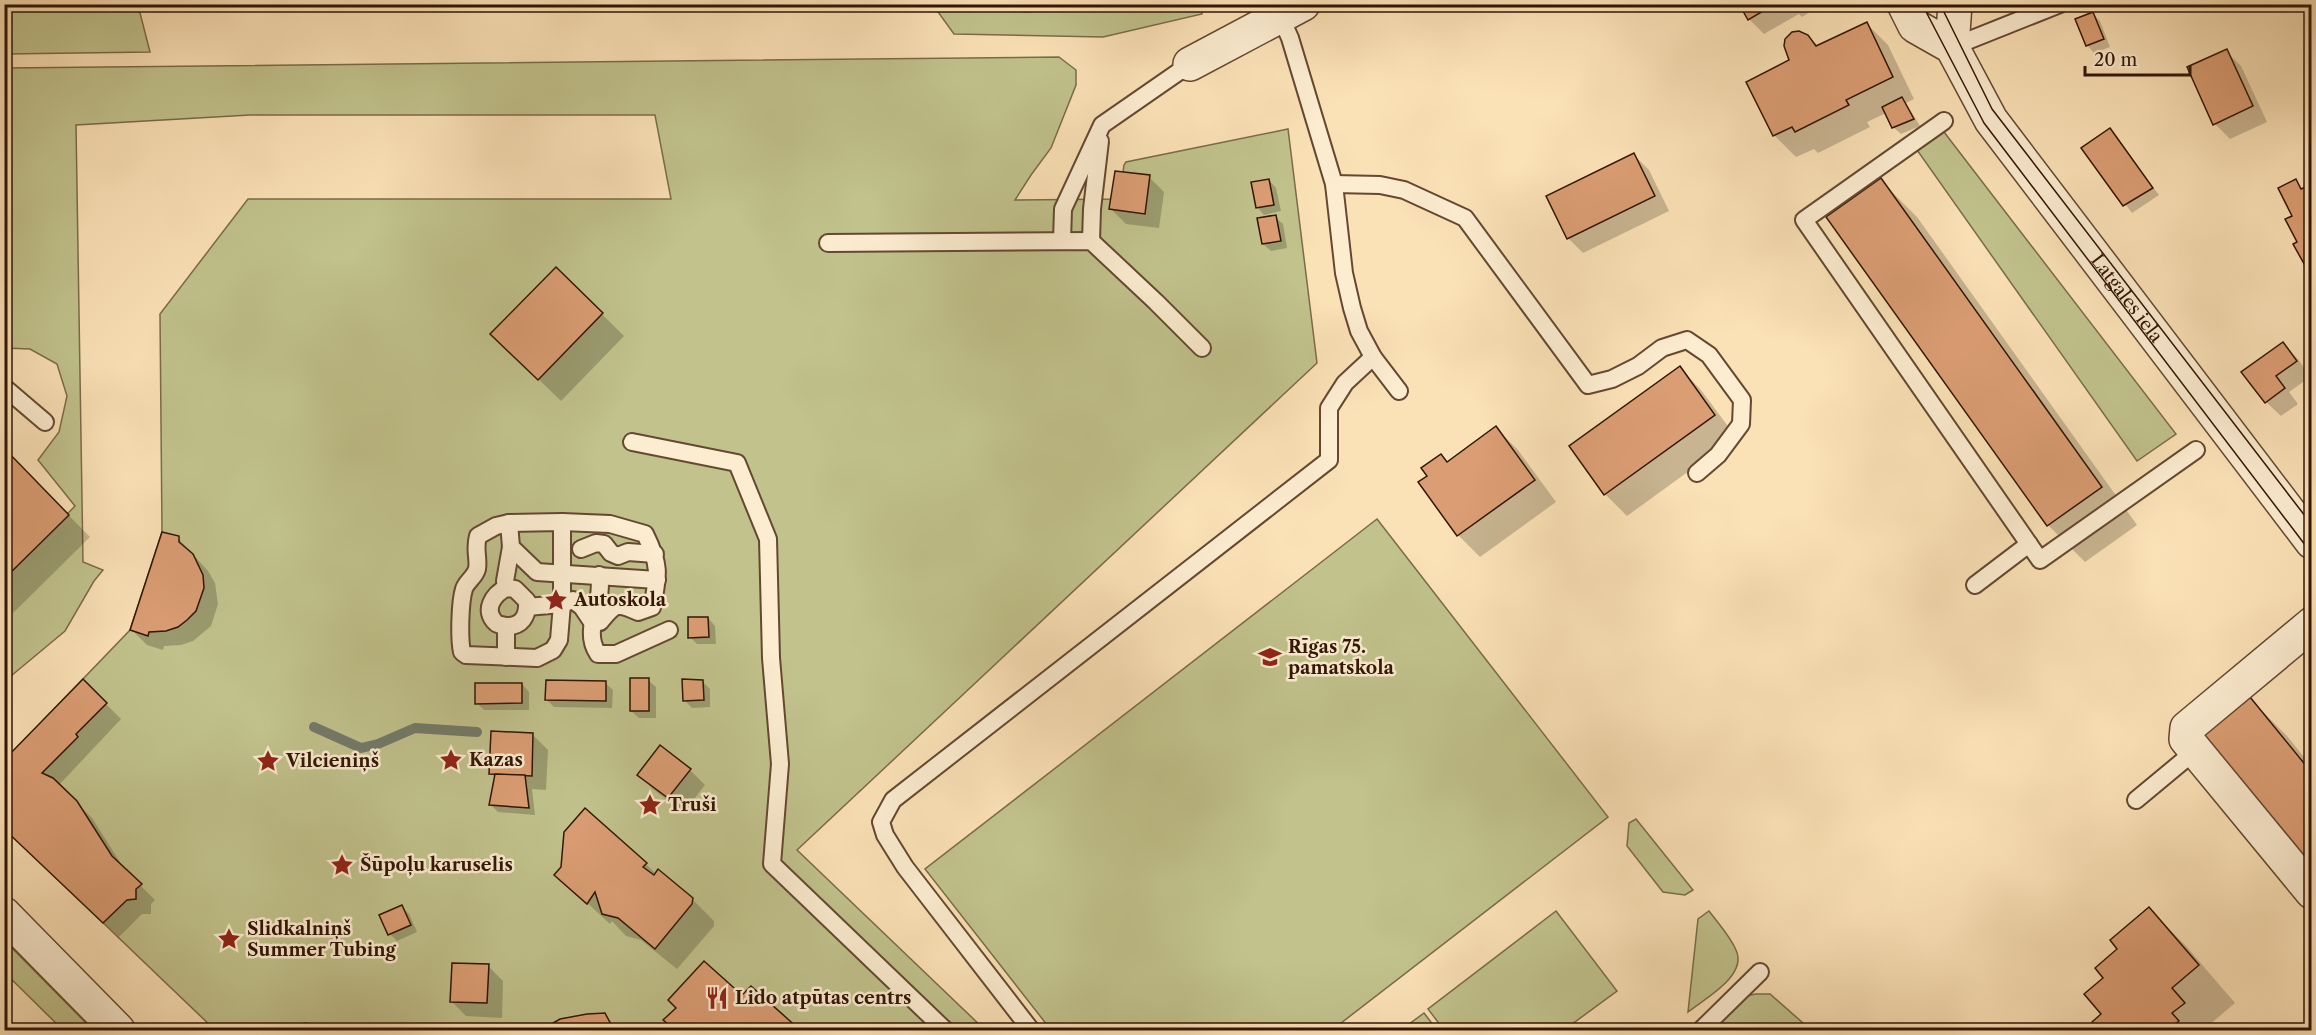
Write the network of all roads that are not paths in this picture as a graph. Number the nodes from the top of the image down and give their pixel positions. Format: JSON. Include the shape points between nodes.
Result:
{"nodes":[{"id":1,"x":1904,"y":4,"type":"edge"},
{"id":2,"x":1955,"y":4,"type":"edge"},
{"id":3,"x":2060,"y":4,"type":"edge"},
{"id":4,"x":1292,"y":11,"type":"edge"},
{"id":5,"x":1952,"y":47,"type":"junction"},
{"id":6,"x":1190,"y":64,"type":"joint"},
{"id":7,"x":1944,"y":121,"type":"dead end"},
{"id":8,"x":1102,"y":125,"type":"junction"},
{"id":9,"x":1334,"y":183,"type":"junction"},
{"id":10,"x":1062,"y":241,"type":"junction"},
{"id":11,"x":1091,"y":241,"type":"junction"},
{"id":12,"x":828,"y":243,"type":"dead end"},
{"id":13,"x":1202,"y":348,"type":"dead end"},
{"id":14,"x":1373,"y":357,"type":"junction"},
{"id":15,"x":4,"y":387,"type":"edge"},
{"id":16,"x":1399,"y":391,"type":"dead end"},
{"id":17,"x":45,"y":422,"type":"dead end"},
{"id":18,"x":632,"y":442,"type":"dead end"},
{"id":19,"x":2196,"y":450,"type":"dead end"},
{"id":20,"x":1697,"y":473,"type":"dead end"},
{"id":21,"x":562,"y":522,"type":"junction"},
{"id":22,"x":509,"y":523,"type":"junction"},
{"id":23,"x":582,"y":523,"type":"junction"},
{"id":24,"x":2312,"y":542,"type":"edge"},
{"id":25,"x":2029,"y":544,"type":"junction"},
{"id":26,"x":511,"y":547,"type":"junction"},
{"id":27,"x":581,"y":549,"type":"junction"},
{"id":28,"x":655,"y":554,"type":"junction"},
{"id":29,"x":537,"y":572,"type":"junction"},
{"id":30,"x":569,"y":574,"type":"junction"},
{"id":31,"x":599,"y":575,"type":"junction"},
{"id":32,"x":657,"y":580,"type":"junction"},
{"id":33,"x":1975,"y":585,"type":"dead end"},
{"id":34,"x":518,"y":596,"type":"junction"},
{"id":35,"x":463,"y":600,"type":"junction"},
{"id":36,"x":568,"y":602,"type":"junction"},
{"id":37,"x":491,"y":607,"type":"junction"},
{"id":38,"x":592,"y":622,"type":"junction"},
{"id":39,"x":2312,"y":624,"type":"edge"},
{"id":40,"x":506,"y":626,"type":"junction"},
{"id":41,"x":669,"y":630,"type":"dead end"},
{"id":42,"x":506,"y":657,"type":"junction"},
{"id":43,"x":2195,"y":751,"type":"junction"},
{"id":44,"x":2136,"y":800,"type":"dead end"},
{"id":45,"x":2312,"y":892,"type":"edge"},
{"id":46,"x":4,"y":914,"type":"edge"},
{"id":47,"x":1760,"y":972,"type":"dead end"},
{"id":48,"x":118,"y":1030,"type":"edge"},
{"id":49,"x":945,"y":1030,"type":"edge"},
{"id":50,"x":1031,"y":1030,"type":"edge"},
{"id":51,"x":1701,"y":1030,"type":"edge"}],
"edges":[{"from":1,"to":5,"type":"street","via":[[1915,26]]},
{"from":2,"to":5,"type":"street"},
{"from":3,"to":5,"type":"lane"},
{"from":4,"to":6,"type":"street"},
{"from":4,"to":9,"type":"lane","via":[[1290,38]]},
{"from":5,"to":24,"type":"street","name":"Latgales iela","via":[[1991,120]]},
{"from":6,"to":8,"type":"lane"},
{"from":7,"to":25,"type":"lane","via":[[1804,220]]},
{"from":8,"to":10,"type":"lane","via":[[1063,209]]},
{"from":8,"to":11,"type":"lane"},
{"from":9,"to":14,"type":"lane","via":[[1344,273],[1359,331]]},
{"from":9,"to":20,"type":"lane","via":[[1404,190],[1465,218],[1588,385],[1612,379],[1662,348],[1687,340],[1709,355],[1742,400],[1741,424],[1718,455]]},
{"from":10,"to":11,"type":"lane"},
{"from":10,"to":12,"type":"lane"},
{"from":11,"to":13,"type":"lane"},
{"from":14,"to":16,"type":"lane"},
{"from":14,"to":50,"type":"lane","via":[[1346,383],[1329,408],[1329,460],[893,800],[881,822],[905,867]]},
{"from":15,"to":17,"type":"lane"},
{"from":18,"to":49,"type":"lane","via":[[736,463],[768,539],[771,658],[780,764],[772,864]]},
{"from":19,"to":25,"type":"lane","via":[[2040,560]]},
{"from":21,"to":22,"type":"lane"},
{"from":21,"to":23,"type":"lane"},
{"from":21,"to":30,"type":"lane"},
{"from":22,"to":26,"type":"lane"},
{"from":22,"to":35,"type":"lane","via":[[478,536],[477,568],[464,588]]},
{"from":23,"to":27,"type":"lane"},
{"from":23,"to":28,"type":"lane","via":[[610,524],[645,534]]},
{"from":25,"to":33,"type":"lane"},
{"from":26,"to":29,"type":"lane"},
{"from":26,"to":34,"type":"lane","via":[[505,581]]},
{"from":27,"to":28,"type":"lane","via":[[596,543],[604,544],[618,556],[628,552]]},
{"from":27,"to":30,"type":"lane"},
{"from":28,"to":32,"type":"lane"},
{"from":29,"to":30,"type":"lane"},
{"from":29,"to":34,"type":"lane"},
{"from":30,"to":31,"type":"lane"},
{"from":30,"to":36,"type":"lane"},
{"from":31,"to":32,"type":"lane"},
{"from":31,"to":38,"type":"lane","via":[[598,603]]},
{"from":32,"to":38,"type":"lane","via":[[652,607],[638,612],[616,605],[600,622]]},
{"from":34,"to":36,"type":"lane"},
{"from":34,"to":37,"type":"lane","via":[[497,592]]},
{"from":34,"to":40,"type":"lane","via":[[528,612],[514,626]]},
{"from":35,"to":37,"type":"lane"},
{"from":35,"to":42,"type":"lane","via":[[462,652]]},
{"from":36,"to":38,"type":"lane","via":[[582,608]]},
{"from":36,"to":42,"type":"lane","via":[[553,650],[537,658]]},
{"from":37,"to":40,"type":"lane","via":[[496,623]]},
{"from":38,"to":41,"type":"lane","via":[[592,644],[598,654],[616,654]]},
{"from":39,"to":43,"type":"street","via":[[2187,728],[2186,739]]},
{"from":40,"to":42,"type":"lane"},
{"from":43,"to":44,"type":"lane"},
{"from":43,"to":45,"type":"street"},
{"from":46,"to":48,"type":"street"},
{"from":47,"to":51,"type":"lane"}]}
